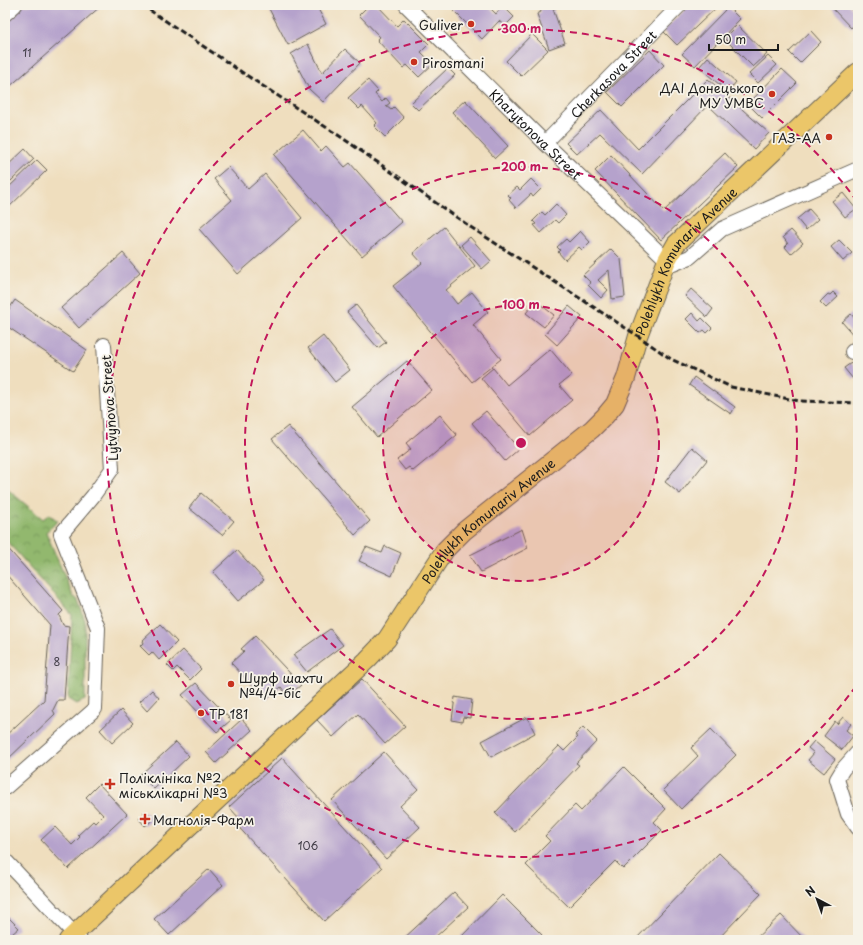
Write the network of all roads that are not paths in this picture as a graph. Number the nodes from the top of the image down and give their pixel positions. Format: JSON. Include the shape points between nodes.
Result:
{"nodes":[{"id":1,"x":15,"y":5,"type":"edge"},
{"id":2,"x":406,"y":5,"type":"edge"},
{"id":3,"x":680,"y":5,"type":"edge"},
{"id":4,"x":5,"y":14,"type":"edge"},
{"id":5,"x":858,"y":72,"type":"edge"},
{"id":6,"x":545,"y":143,"type":"junction"},
{"id":7,"x":858,"y":169,"type":"edge"},
{"id":8,"x":667,"y":260,"type":"junction"},
{"id":9,"x":104,"y":345,"type":"dead end"},
{"id":10,"x":858,"y":752,"type":"edge"},
{"id":11,"x":5,"y":788,"type":"edge"},
{"id":12,"x":858,"y":828,"type":"edge"},
{"id":13,"x":5,"y":860,"type":"edge"},
{"id":14,"x":74,"y":938,"type":"edge"}],
"edges":[{"from":1,"to":4,"type":"street"},
{"from":2,"to":6,"type":"street","name":"Kharytonova Street"},
{"from":3,"to":6,"type":"street","name":"Cherkasova Street"},
{"from":5,"to":8,"type":"main road","name":"Polehlykh Komunariv Avenue","via":[[676,244]]},
{"from":6,"to":8,"type":"street","name":"Kharytonova Street"},
{"from":7,"to":8,"type":"street","via":[[722,229],[690,257],[673,264]]},
{"from":8,"to":14,"type":"main road","name":"Polehlykh Komunariv Avenue","via":[[638,336],[626,378],[615,404],[605,416],[464,531],[445,550],[386,639],[367,660]]},
{"from":9,"to":11,"type":"street","name":"Lytvynova Street","via":[[112,469],[61,534],[98,628],[95,709]]},
{"from":10,"to":12,"type":"street","via":[[837,779],[848,814]]},
{"from":13,"to":14,"type":"street"}]}
